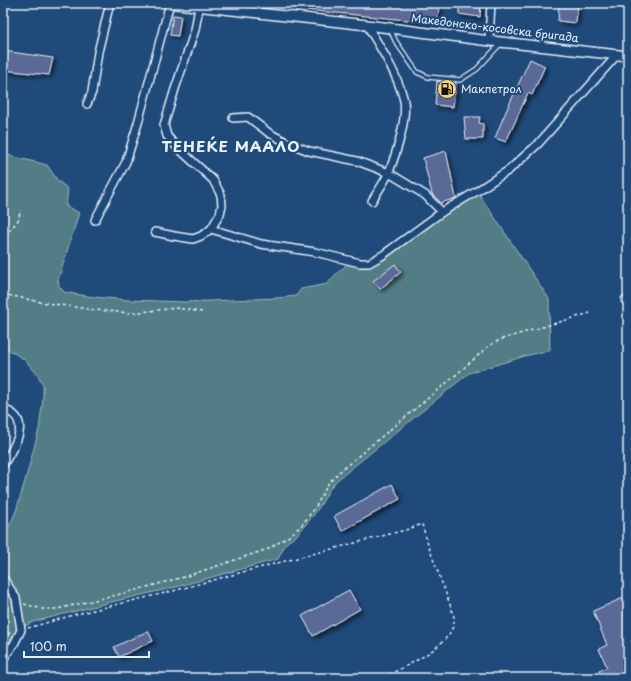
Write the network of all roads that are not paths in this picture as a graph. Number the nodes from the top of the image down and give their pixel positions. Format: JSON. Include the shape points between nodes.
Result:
{"nodes":[{"id":1,"x":110,"y":3,"type":"edge"},
{"id":2,"x":169,"y":3,"type":"edge"},
{"id":3,"x":491,"y":3,"type":"edge"},
{"id":4,"x":199,"y":7,"type":"junction"},
{"id":5,"x":367,"y":25,"type":"junction"},
{"id":6,"x":389,"y":28,"type":"junction"},
{"id":7,"x":488,"y":40,"type":"junction"},
{"id":8,"x":503,"y":41,"type":"junction"},
{"id":9,"x":617,"y":55,"type":"junction"},
{"id":10,"x":628,"y":56,"type":"edge"},
{"id":11,"x":87,"y":104,"type":"dead end"},
{"id":12,"x":233,"y":118,"type":"dead end"},
{"id":13,"x":389,"y":173,"type":"junction"},
{"id":14,"x":372,"y":201,"type":"dead end"},
{"id":15,"x":442,"y":212,"type":"junction"},
{"id":16,"x":95,"y":220,"type":"dead end"},
{"id":17,"x":210,"y":229,"type":"junction"},
{"id":18,"x":155,"y":232,"type":"dead end"},
{"id":19,"x":3,"y":409,"type":"edge"},
{"id":20,"x":3,"y":465,"type":"edge"},
{"id":21,"x":3,"y":578,"type":"edge"},
{"id":22,"x":3,"y":659,"type":"edge"}],
"edges":[{"from":1,"to":11,"type":"street","via":[[98,52],[92,92]]},
{"from":2,"to":4,"type":"street","name":"Македонско-косовска бригада"},
{"from":2,"to":16,"type":"street","via":[[126,162]]},
{"from":3,"to":7,"type":"street"},
{"from":4,"to":5,"type":"street","name":"Македонско-косовска бригада"},
{"from":4,"to":17,"type":"street","via":[[195,30],[164,125],[166,136],[214,180],[221,195],[220,214]]},
{"from":5,"to":6,"type":"street","name":"Македонско-косовска бригада"},
{"from":5,"to":13,"type":"street","via":[[394,71],[404,98],[405,116]]},
{"from":6,"to":7,"type":"street","name":"Македонско-косовска бригада"},
{"from":6,"to":8,"type":"lane","via":[[413,67],[428,77],[460,80],[477,68]]},
{"from":7,"to":8,"type":"street","name":"Македонско-косовска бригада"},
{"from":8,"to":9,"type":"street","name":"Македонско-косовска бригада"},
{"from":9,"to":10,"type":"street","name":"Македонско-косовска бригада"},
{"from":9,"to":15,"type":"street","via":[[538,144],[510,170]]},
{"from":12,"to":13,"type":"street","via":[[248,117],[286,142],[310,151],[357,161]]},
{"from":13,"to":14,"type":"street"},
{"from":13,"to":15,"type":"street","via":[[424,195]]},
{"from":15,"to":17,"type":"street","via":[[383,255],[364,264],[315,252],[261,244]]},
{"from":17,"to":18,"type":"street","via":[[193,239]]},
{"from":19,"to":20,"type":"street","via":[[14,414],[19,423],[15,444]]},
{"from":21,"to":22,"type":"street","via":[[16,598],[21,630]]}]}
